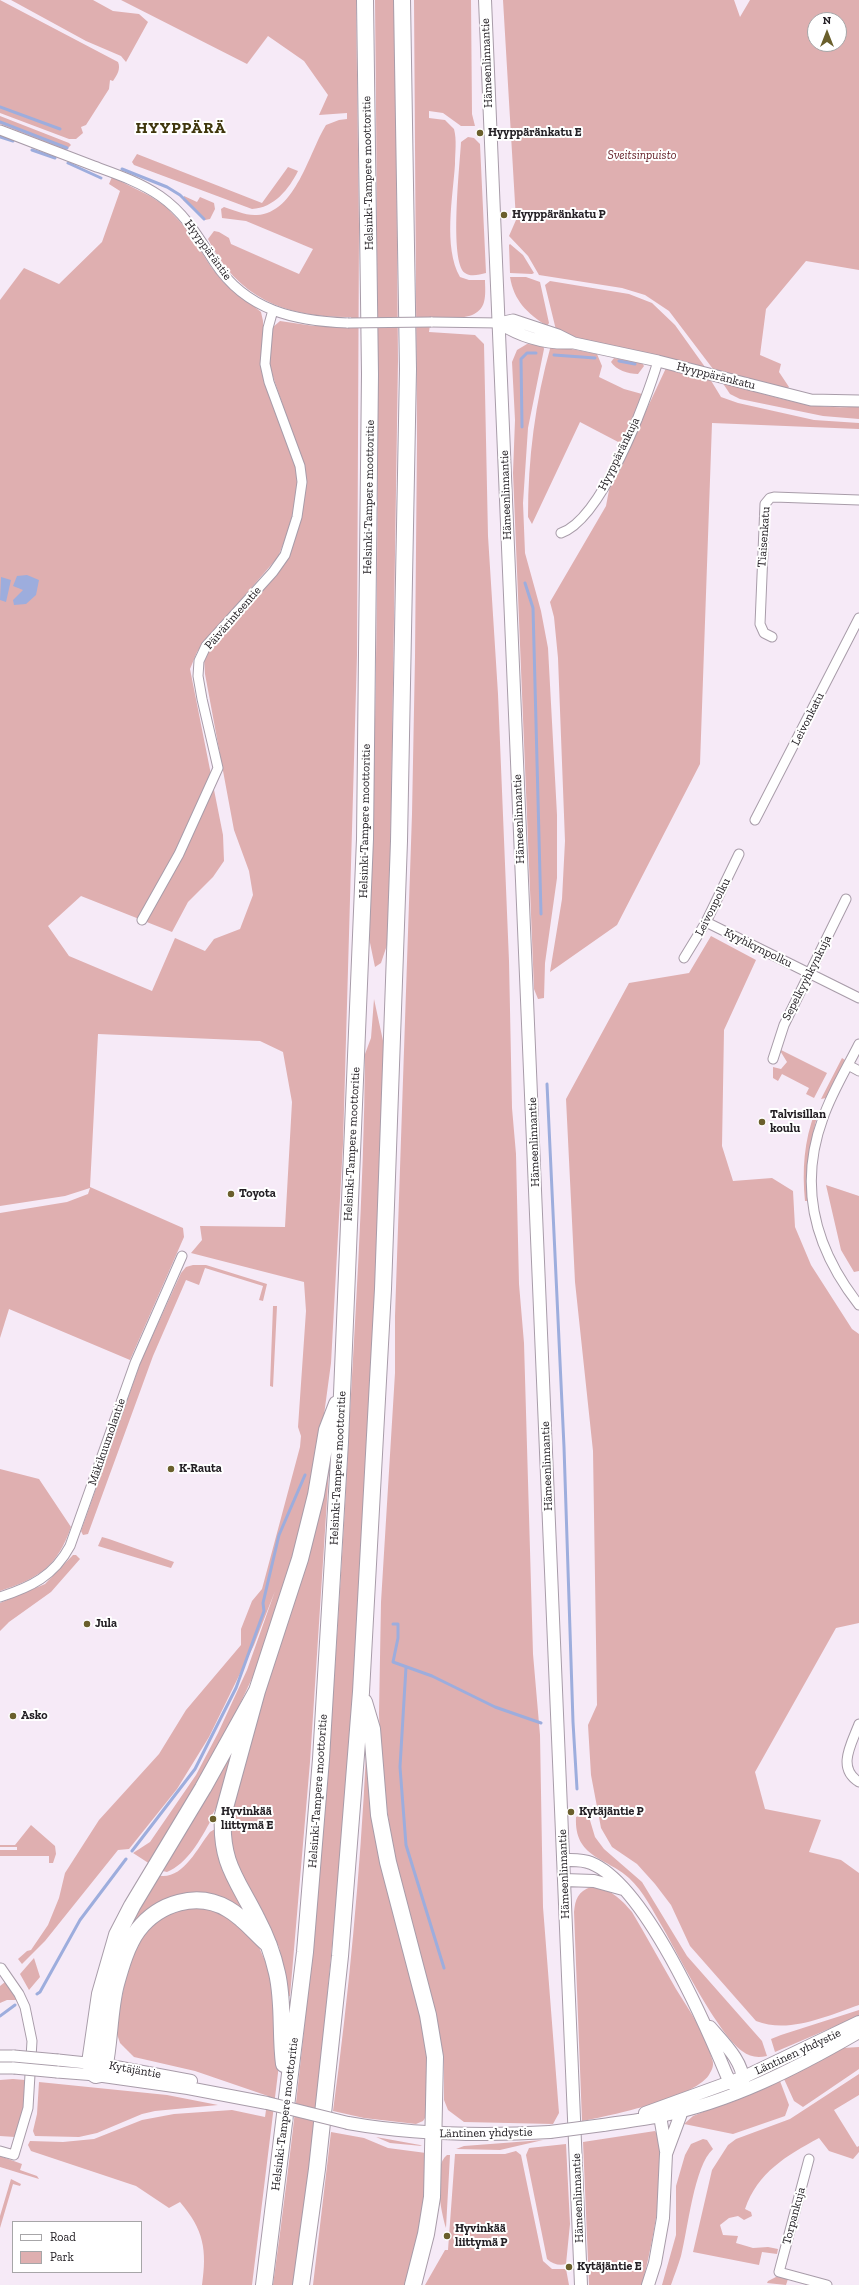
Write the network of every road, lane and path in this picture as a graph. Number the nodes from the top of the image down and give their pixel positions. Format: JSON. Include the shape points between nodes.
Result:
{"nodes":[{"id":1,"x":365,"y":0,"type":"edge"},
{"id":2,"x":402,"y":0,"type":"edge"},
{"id":3,"x":485,"y":0,"type":"edge"},
{"id":4,"x":0,"y":130,"type":"edge"},
{"id":5,"x":273,"y":310,"type":"junction"},
{"id":6,"x":500,"y":323,"type":"junction"},
{"id":7,"x":658,"y":361,"type":"junction"},
{"id":8,"x":859,"y":401,"type":"edge"},
{"id":9,"x":859,"y":500,"type":"edge"},
{"id":10,"x":561,"y":533,"type":"dead end"},
{"id":11,"x":859,"y":618,"type":"edge"},
{"id":12,"x":772,"y":637,"type":"dead end"},
{"id":13,"x":755,"y":820,"type":"dead end"},
{"id":14,"x":739,"y":854,"type":"dead end"},
{"id":15,"x":846,"y":899,"type":"dead end"},
{"id":16,"x":142,"y":920,"type":"dead end"},
{"id":17,"x":706,"y":922,"type":"junction"},
{"id":18,"x":684,"y":958,"type":"dead end"},
{"id":19,"x":810,"y":973,"type":"junction"},
{"id":20,"x":859,"y":998,"type":"edge"},
{"id":21,"x":859,"y":1044,"type":"edge"},
{"id":22,"x":773,"y":1059,"type":"dead end"},
{"id":23,"x":848,"y":1065,"type":"junction"},
{"id":24,"x":859,"y":1071,"type":"edge"},
{"id":25,"x":182,"y":1256,"type":"dead end"},
{"id":26,"x":859,"y":1305,"type":"edge"},
{"id":27,"x":342,"y":1391,"type":"junction"},
{"id":28,"x":0,"y":1598,"type":"edge"},
{"id":29,"x":257,"y":1691,"type":"junction"},
{"id":30,"x":361,"y":1692,"type":"junction"},
{"id":31,"x":859,"y":1724,"type":"edge"},
{"id":32,"x":859,"y":1782,"type":"edge"},
{"id":33,"x":564,"y":1860,"type":"junction"},
{"id":34,"x":564,"y":1880,"type":"junction"},
{"id":35,"x":626,"y":1891,"type":"junction"},
{"id":36,"x":269,"y":1945,"type":"junction"},
{"id":37,"x":1,"y":1969,"type":"edge"},
{"id":38,"x":703,"y":2018,"type":"junction"},
{"id":39,"x":859,"y":2022,"type":"edge"},
{"id":40,"x":859,"y":2032,"type":"edge"},
{"id":41,"x":0,"y":2056,"type":"edge"},
{"id":42,"x":0,"y":2068,"type":"edge"},
{"id":43,"x":97,"y":2068,"type":"junction"},
{"id":44,"x":744,"y":2076,"type":"junction"},
{"id":45,"x":730,"y":2082,"type":"junction"},
{"id":46,"x":742,"y":2091,"type":"junction"},
{"id":47,"x":288,"y":2093,"type":"junction"},
{"id":48,"x":682,"y":2111,"type":"junction"},
{"id":49,"x":660,"y":2116,"type":"junction"},
{"id":50,"x":623,"y":2121,"type":"junction"},
{"id":51,"x":348,"y":2123,"type":"joint"},
{"id":52,"x":434,"y":2134,"type":"junction"},
{"id":53,"x":0,"y":2151,"type":"edge"},
{"id":54,"x":666,"y":2154,"type":"junction"},
{"id":55,"x":809,"y":2159,"type":"dead end"},
{"id":56,"x":264,"y":2285,"type":"edge"},
{"id":57,"x":301,"y":2285,"type":"edge"},
{"id":58,"x":413,"y":2285,"type":"edge"},
{"id":59,"x":581,"y":2285,"type":"edge"},
{"id":60,"x":648,"y":2285,"type":"edge"},
{"id":61,"x":827,"y":2285,"type":"edge"}],
"edges":[{"from":1,"to":27,"type":"highway","name":"Helsinki-Tampere moottoritie","via":[[370,374],[365,839]]},
{"from":2,"to":30,"type":"highway","via":[[408,369],[400,841],[383,1289]]},
{"from":3,"to":6,"type":"main road","name":"Hämeenlinnantie"},
{"from":4,"to":5,"type":"street","name":"Hyyppäräntie","via":[[123,178],[160,196],[188,221],[215,263],[234,285],[244,294]]},
{"from":5,"to":6,"type":"street","name":"Hyyppäräntie","bridge":true,"via":[[303,320],[348,323]]},
{"from":5,"to":16,"type":"street","name":"Päivärinteentie","via":[[268,328],[265,364],[269,382],[300,466],[302,482],[298,517],[285,555],[273,572],[206,646],[199,661],[198,676],[202,699],[218,768],[179,854]]},
{"from":6,"to":7,"type":"street","name":"Hyyppäränkatu","via":[[514,333],[548,342],[574,343]]},
{"from":6,"to":33,"type":"main road","name":"Hämeenlinnantie"},
{"from":7,"to":8,"type":"street","name":"Hyyppäränkatu","via":[[811,400]]},
{"from":7,"to":10,"type":"street","name":"Hyyppäränkuja","via":[[644,402],[607,483],[575,526]]},
{"from":9,"to":12,"type":"street","name":"Tiaisenkatu","via":[[774,497],[767,500],[760,624],[764,633]]},
{"from":11,"to":13,"type":"street","name":"Leivonkatu"},
{"from":14,"to":17,"type":"street","name":"Leivonpolku"},
{"from":15,"to":19,"type":"street","name":"Sepelkyyhkynkuja"},
{"from":17,"to":18,"type":"street","name":"Leivonpolku"},
{"from":17,"to":19,"type":"street","name":"Kyyhkynpolku"},
{"from":19,"to":20,"type":"street","name":"Kyyhkynpolku"},
{"from":19,"to":22,"type":"street","name":"Sepelkyyhkynkuja","via":[[784,1025]]},
{"from":21,"to":23,"type":"street"},
{"from":23,"to":24,"type":"street"},
{"from":23,"to":26,"type":"street","via":[[818,1132],[812,1166],[812,1188],[815,1216],[823,1246],[836,1273]]},
{"from":25,"to":28,"type":"street","name":"Mäkikuumolantie","via":[[135,1363],[70,1546],[48,1576]]},
{"from":27,"to":29,"type":"highway","via":[[327,1430],[316,1494],[300,1559]]},
{"from":27,"to":47,"type":"highway","name":"Helsinki-Tampere moottoritie","via":[[321,1759],[305,1952]]},
{"from":29,"to":36,"type":"highway","via":[[223,1815],[222,1833],[231,1872],[258,1919]]},
{"from":29,"to":43,"type":"highway","via":[[117,1935],[102,1987]]},
{"from":30,"to":52,"type":"highway","via":[[372,1729],[379,1815],[432,2039],[436,2075]]},
{"from":30,"to":57,"type":"highway","via":[[340,1956],[317,2169]]},
{"from":31,"to":32,"type":"street","via":[[846,1765],[850,1774]]},
{"from":33,"to":34,"type":"main road","name":"Hämeenlinnantie"},
{"from":33,"to":35,"type":"main road","via":[[590,1862],[614,1878]]},
{"from":34,"to":35,"type":"main road","via":[[594,1881]]},
{"from":34,"to":59,"type":"main road","name":"Hämeenlinnantie"},
{"from":35,"to":38,"type":"main road","via":[[658,1938]]},
{"from":36,"to":43,"type":"highway","via":[[240,1917],[215,1903],[190,1900],[175,1903],[156,1914],[138,1930],[123,1962]]},
{"from":36,"to":47,"type":"highway","via":[[282,2007],[283,2056]]},
{"from":37,"to":53,"type":"street","via":[[25,2007],[32,2041],[28,2108],[14,2155]]},
{"from":38,"to":44,"type":"main road","via":[[731,2052]]},
{"from":38,"to":45,"type":"main road"},
{"from":39,"to":44,"type":"main road","name":"Läntinen yhdystie"},
{"from":40,"to":46,"type":"main road","name":"Läntinen yhdystie","via":[[795,2068]]},
{"from":41,"to":43,"type":"street","name":"Kytäjäntie","bridge":true,"via":[[58,2060]]},
{"from":42,"to":43,"type":"street","name":"Kytäjäntie","bridge":true,"via":[[57,2072]]},
{"from":43,"to":51,"type":"main road","name":"Kytäjäntie","bridge":true,"via":[[204,2084]]},
{"from":44,"to":45,"type":"main road","name":"Läntinen yhdystie"},
{"from":44,"to":46,"type":"main road"},
{"from":45,"to":46,"type":"main road"},
{"from":45,"to":50,"type":"main road","name":"Läntinen yhdystie"},
{"from":46,"to":48,"type":"main road","name":"Läntinen yhdystie"},
{"from":47,"to":56,"type":"highway","name":"Helsinki-Tampere moottoritie"},
{"from":48,"to":49,"type":"main road","name":"Läntinen yhdystie"},
{"from":48,"to":54,"type":"main road"},
{"from":49,"to":50,"type":"main road","name":"Läntinen yhdystie"},
{"from":49,"to":54,"type":"main road"},
{"from":50,"to":52,"type":"main road","name":"Läntinen yhdystie","bridge":true,"via":[[550,2132],[496,2135]]},
{"from":51,"to":52,"type":"main road","name":"Läntinen yhdystie"},
{"from":52,"to":58,"type":"highway","via":[[432,2197]]},
{"from":54,"to":60,"type":"main road","via":[[663,2218]]},
{"from":55,"to":61,"type":"street","name":"Torpankuja","via":[[779,2272]]}]}
